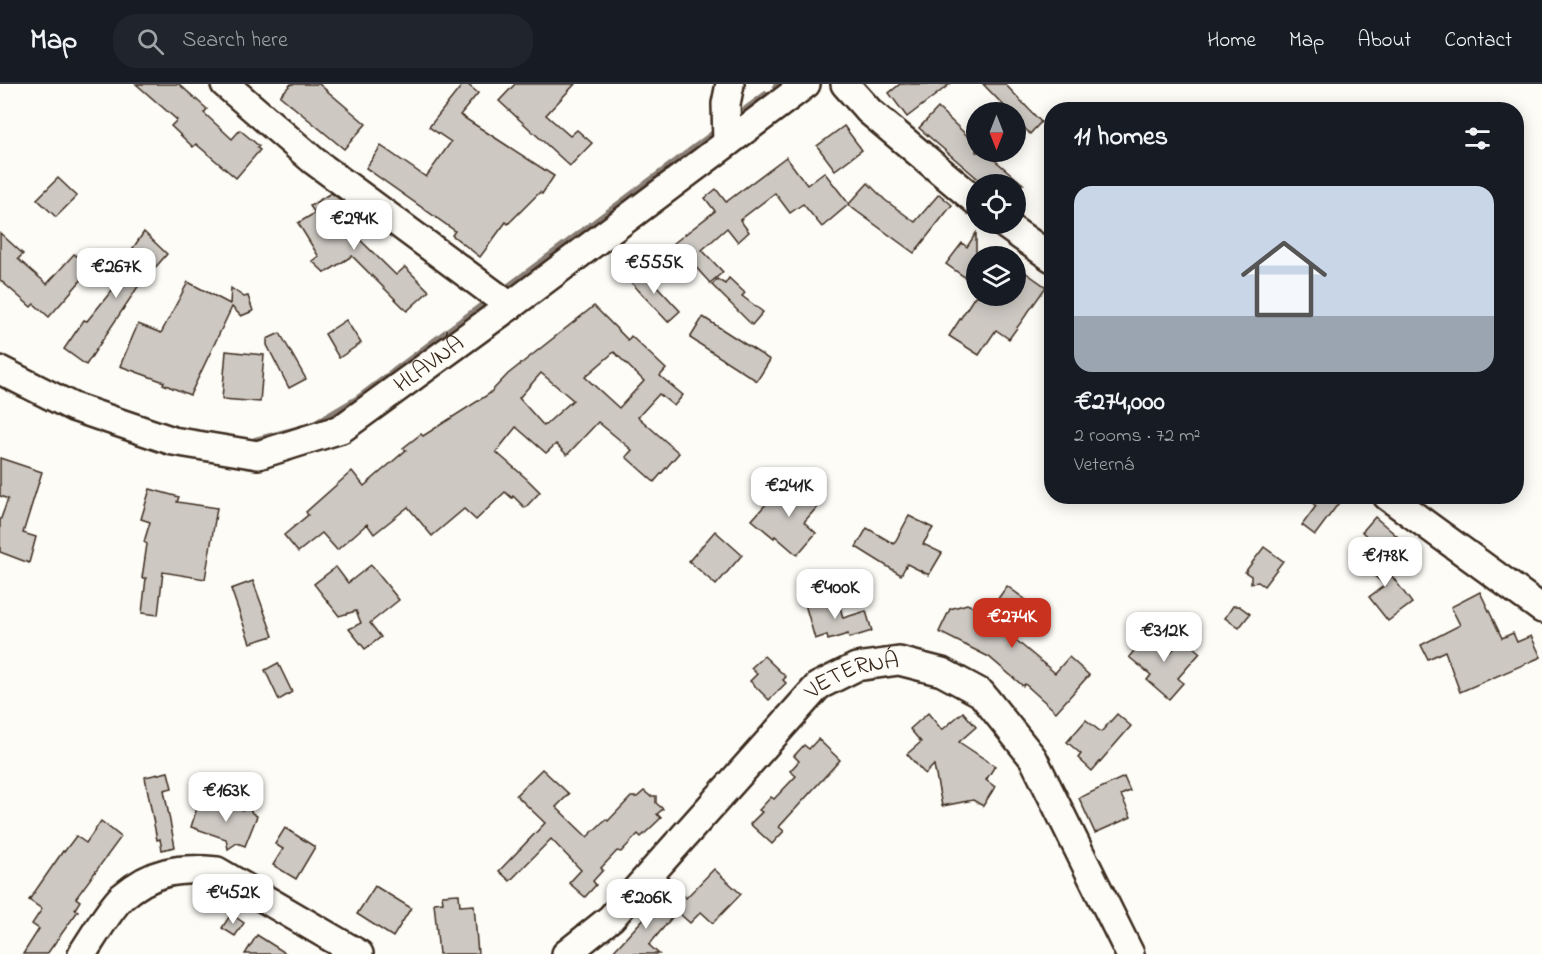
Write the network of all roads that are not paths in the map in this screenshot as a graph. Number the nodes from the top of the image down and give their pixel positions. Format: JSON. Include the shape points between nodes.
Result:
{"nodes":[{"id":1,"x":225,"y":84,"type":"edge"},
{"id":2,"x":730,"y":84,"type":"edge"},
{"id":3,"x":806,"y":84,"type":"edge"},
{"id":4,"x":845,"y":84,"type":"edge"},
{"id":5,"x":727,"y":143,"type":"junction"},
{"id":6,"x":966,"y":193,"type":"edge"},
{"id":7,"x":1018,"y":234,"type":"edge"},
{"id":8,"x":1044,"y":252,"type":"edge"},
{"id":9,"x":510,"y":306,"type":"junction"},
{"id":10,"x":0,"y":370,"type":"edge"},
{"id":11,"x":1397,"y":504,"type":"edge"},
{"id":12,"x":1542,"y":609,"type":"edge"},
{"id":13,"x":82,"y":954,"type":"edge"},
{"id":14,"x":359,"y":954,"type":"edge"},
{"id":15,"x":566,"y":954,"type":"edge"},
{"id":16,"x":1130,"y":954,"type":"edge"}],
"edges":[{"from":1,"to":9,"type":"street","via":[[314,161]]},
{"from":2,"to":5,"type":"street"},
{"from":3,"to":5,"type":"street","name":"HLAVNÁ"},
{"from":4,"to":6,"type":"street","via":[[869,111]]},
{"from":5,"to":9,"type":"street","name":"HLAVNÁ"},
{"from":7,"to":8,"type":"street"},
{"from":9,"to":10,"type":"street","name":"HLAVNÁ","via":[[340,429],[258,455],[173,441],[73,407]]},
{"from":11,"to":12,"type":"street"},
{"from":13,"to":14,"type":"street","via":[[120,898],[153,875],[191,868],[216,871]]},
{"from":15,"to":16,"type":"street","name":"VETERNÁ","via":[[611,918],[818,686],[856,667],[899,661],[942,672],[981,693],[1033,758]]}]}
